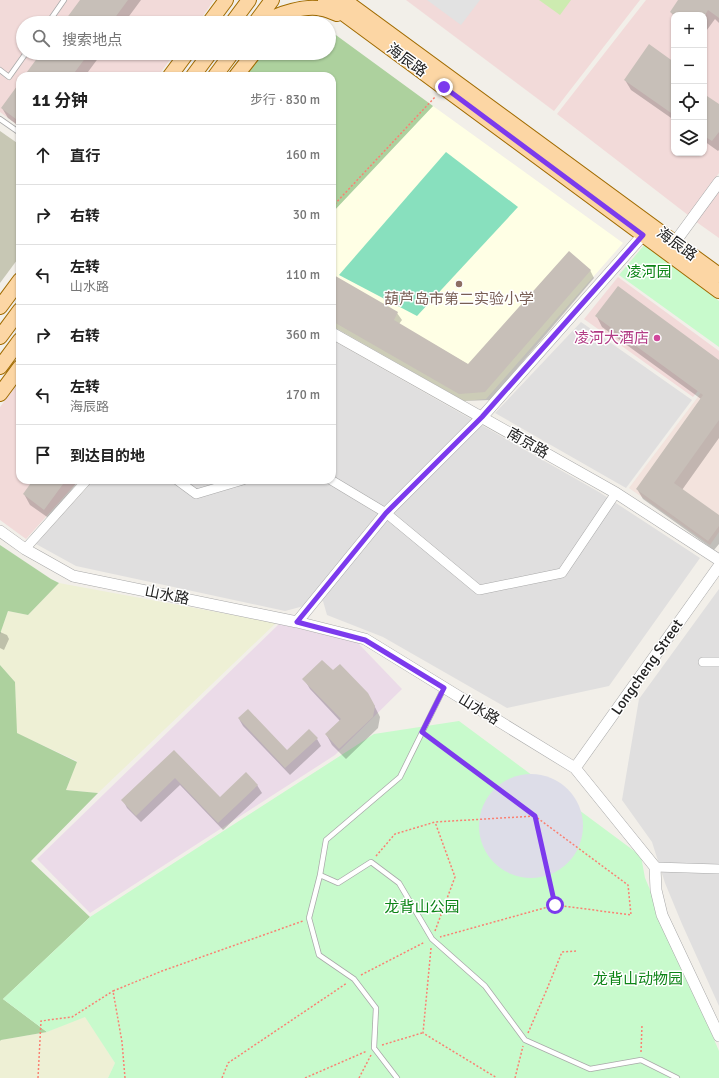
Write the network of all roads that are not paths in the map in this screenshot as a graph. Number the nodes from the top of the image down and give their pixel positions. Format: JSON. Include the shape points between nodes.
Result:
{"nodes":[{"id":1,"x":64,"y":0,"type":"edge"},
{"id":2,"x":226,"y":0,"type":"edge"},
{"id":3,"x":236,"y":0,"type":"edge"},
{"id":4,"x":249,"y":0,"type":"edge"},
{"id":5,"x":272,"y":0,"type":"edge"},
{"id":6,"x":325,"y":0,"type":"edge"},
{"id":7,"x":344,"y":0,"type":"edge"},
{"id":8,"x":355,"y":10,"type":"edge"},
{"id":9,"x":53,"y":16,"type":"edge"},
{"id":10,"x":214,"y":16,"type":"edge"},
{"id":11,"x":234,"y":16,"type":"edge"},
{"id":12,"x":237,"y":16,"type":"edge"},
{"id":13,"x":260,"y":16,"type":"edge"},
{"id":14,"x":284,"y":16,"type":"edge"},
{"id":15,"x":21,"y":60,"type":"edge"},
{"id":16,"x":182,"y":60,"type":"edge"},
{"id":17,"x":205,"y":60,"type":"edge"},
{"id":18,"x":227,"y":60,"type":"edge"},
{"id":19,"x":249,"y":60,"type":"edge"},
{"id":20,"x":0,"y":70,"type":"edge"},
{"id":21,"x":173,"y":72,"type":"edge"},
{"id":22,"x":196,"y":72,"type":"edge"},
{"id":23,"x":218,"y":72,"type":"edge"},
{"id":24,"x":239,"y":72,"type":"edge"},
{"id":25,"x":0,"y":118,"type":"edge"},
{"id":26,"x":16,"y":130,"type":"edge"},
{"id":27,"x":719,"y":182,"type":"edge"},
{"id":28,"x":643,"y":235,"type":"junction"},
{"id":29,"x":675,"y":242,"type":"junction"},
{"id":30,"x":719,"y":275,"type":"edge"},
{"id":31,"x":16,"y":286,"type":"edge"},
{"id":32,"x":719,"y":291,"type":"edge"},
{"id":33,"x":0,"y":309,"type":"edge"},
{"id":34,"x":16,"y":315,"type":"edge"},
{"id":35,"x":336,"y":335,"type":"edge"},
{"id":36,"x":0,"y":337,"type":"edge"},
{"id":37,"x":16,"y":348,"type":"edge"},
{"id":38,"x":0,"y":367,"type":"edge"},
{"id":39,"x":16,"y":372,"type":"edge"},
{"id":40,"x":0,"y":394,"type":"edge"},
{"id":41,"x":482,"y":417,"type":"junction"},
{"id":42,"x":336,"y":483,"type":"edge"},
{"id":43,"x":83,"y":484,"type":"edge"},
{"id":44,"x":182,"y":484,"type":"edge"},
{"id":45,"x":230,"y":484,"type":"edge"},
{"id":46,"x":616,"y":494,"type":"junction"},
{"id":47,"x":386,"y":513,"type":"junction"},
{"id":48,"x":0,"y":531,"type":"edge"},
{"id":49,"x":25,"y":549,"type":"junction"},
{"id":50,"x":719,"y":560,"type":"edge"},
{"id":51,"x":719,"y":566,"type":"edge"},
{"id":52,"x":297,"y":622,"type":"junction"},
{"id":53,"x":703,"y":662,"type":"dead end"},
{"id":54,"x":719,"y":662,"type":"edge"},
{"id":55,"x":444,"y":688,"type":"junction"},
{"id":56,"x":575,"y":768,"type":"junction"},
{"id":57,"x":655,"y":867,"type":"junction"},
{"id":58,"x":719,"y":869,"type":"edge"},
{"id":59,"x":320,"y":876,"type":"junction"},
{"id":60,"x":719,"y":1036,"type":"edge"},
{"id":61,"x":396,"y":1078,"type":"edge"},
{"id":62,"x":677,"y":1078,"type":"edge"}],
"edges":[{"from":1,"to":9,"type":"lane"},
{"from":2,"to":10,"type":"main road"},
{"from":3,"to":11,"type":"main road"},
{"from":4,"to":12,"type":"main road"},
{"from":5,"to":13,"type":"main road"},
{"from":6,"to":8,"type":"main road","name":"海辰路"},
{"from":7,"to":8,"type":"main road","name":"海辰路"},
{"from":8,"to":14,"type":"main road","via":[[295,10]]},
{"from":8,"to":28,"type":"main road","name":"海辰路","via":[[444,87]]},
{"from":8,"to":29,"type":"main road","name":"海辰路"},
{"from":15,"to":20,"type":"lane","via":[[9,77]]},
{"from":16,"to":21,"type":"main road"},
{"from":17,"to":22,"type":"main road"},
{"from":18,"to":23,"type":"main road"},
{"from":19,"to":24,"type":"main road"},
{"from":25,"to":26,"type":"lane"},
{"from":27,"to":29,"type":"street"},
{"from":28,"to":32,"type":"main road","name":"海辰路"},
{"from":28,"to":41,"type":"street"},
{"from":29,"to":30,"type":"main road","name":"海辰路"},
{"from":31,"to":33,"type":"main road"},
{"from":33,"to":34,"type":"main road"},
{"from":34,"to":36,"type":"main road"},
{"from":35,"to":41,"type":"street","name":"南京路"},
{"from":37,"to":38,"type":"main road"},
{"from":39,"to":40,"type":"main road"},
{"from":41,"to":46,"type":"street","name":"南京路"},
{"from":41,"to":47,"type":"street"},
{"from":42,"to":47,"type":"street"},
{"from":43,"to":49,"type":"street"},
{"from":44,"to":45,"type":"street","via":[[196,494]]},
{"from":46,"to":47,"type":"street","via":[[562,573],[479,590]]},
{"from":46,"to":50,"type":"street","name":"南京路"},
{"from":47,"to":52,"type":"street"},
{"from":48,"to":49,"type":"street","name":"山水路"},
{"from":49,"to":52,"type":"street","name":"山水路","via":[[73,576]]},
{"from":51,"to":56,"type":"street","name":"Longcheng Street"},
{"from":52,"to":55,"type":"street","name":"山水路","via":[[365,640]]},
{"from":53,"to":54,"type":"street"},
{"from":55,"to":56,"type":"street","name":"山水路"},
{"from":55,"to":59,"type":"lane","via":[[400,777],[326,840]]},
{"from":56,"to":57,"type":"street","name":"山水路"},
{"from":57,"to":58,"type":"street"},
{"from":57,"to":60,"type":"street","via":[[656,890],[662,915]]},
{"from":59,"to":61,"type":"lane","via":[[309,918],[319,955],[354,979],[376,1008],[374,1048]]},
{"from":59,"to":62,"type":"lane","via":[[338,883],[371,862],[399,883],[432,939],[484,986],[525,1040],[590,1069],[641,1060]]}]}
